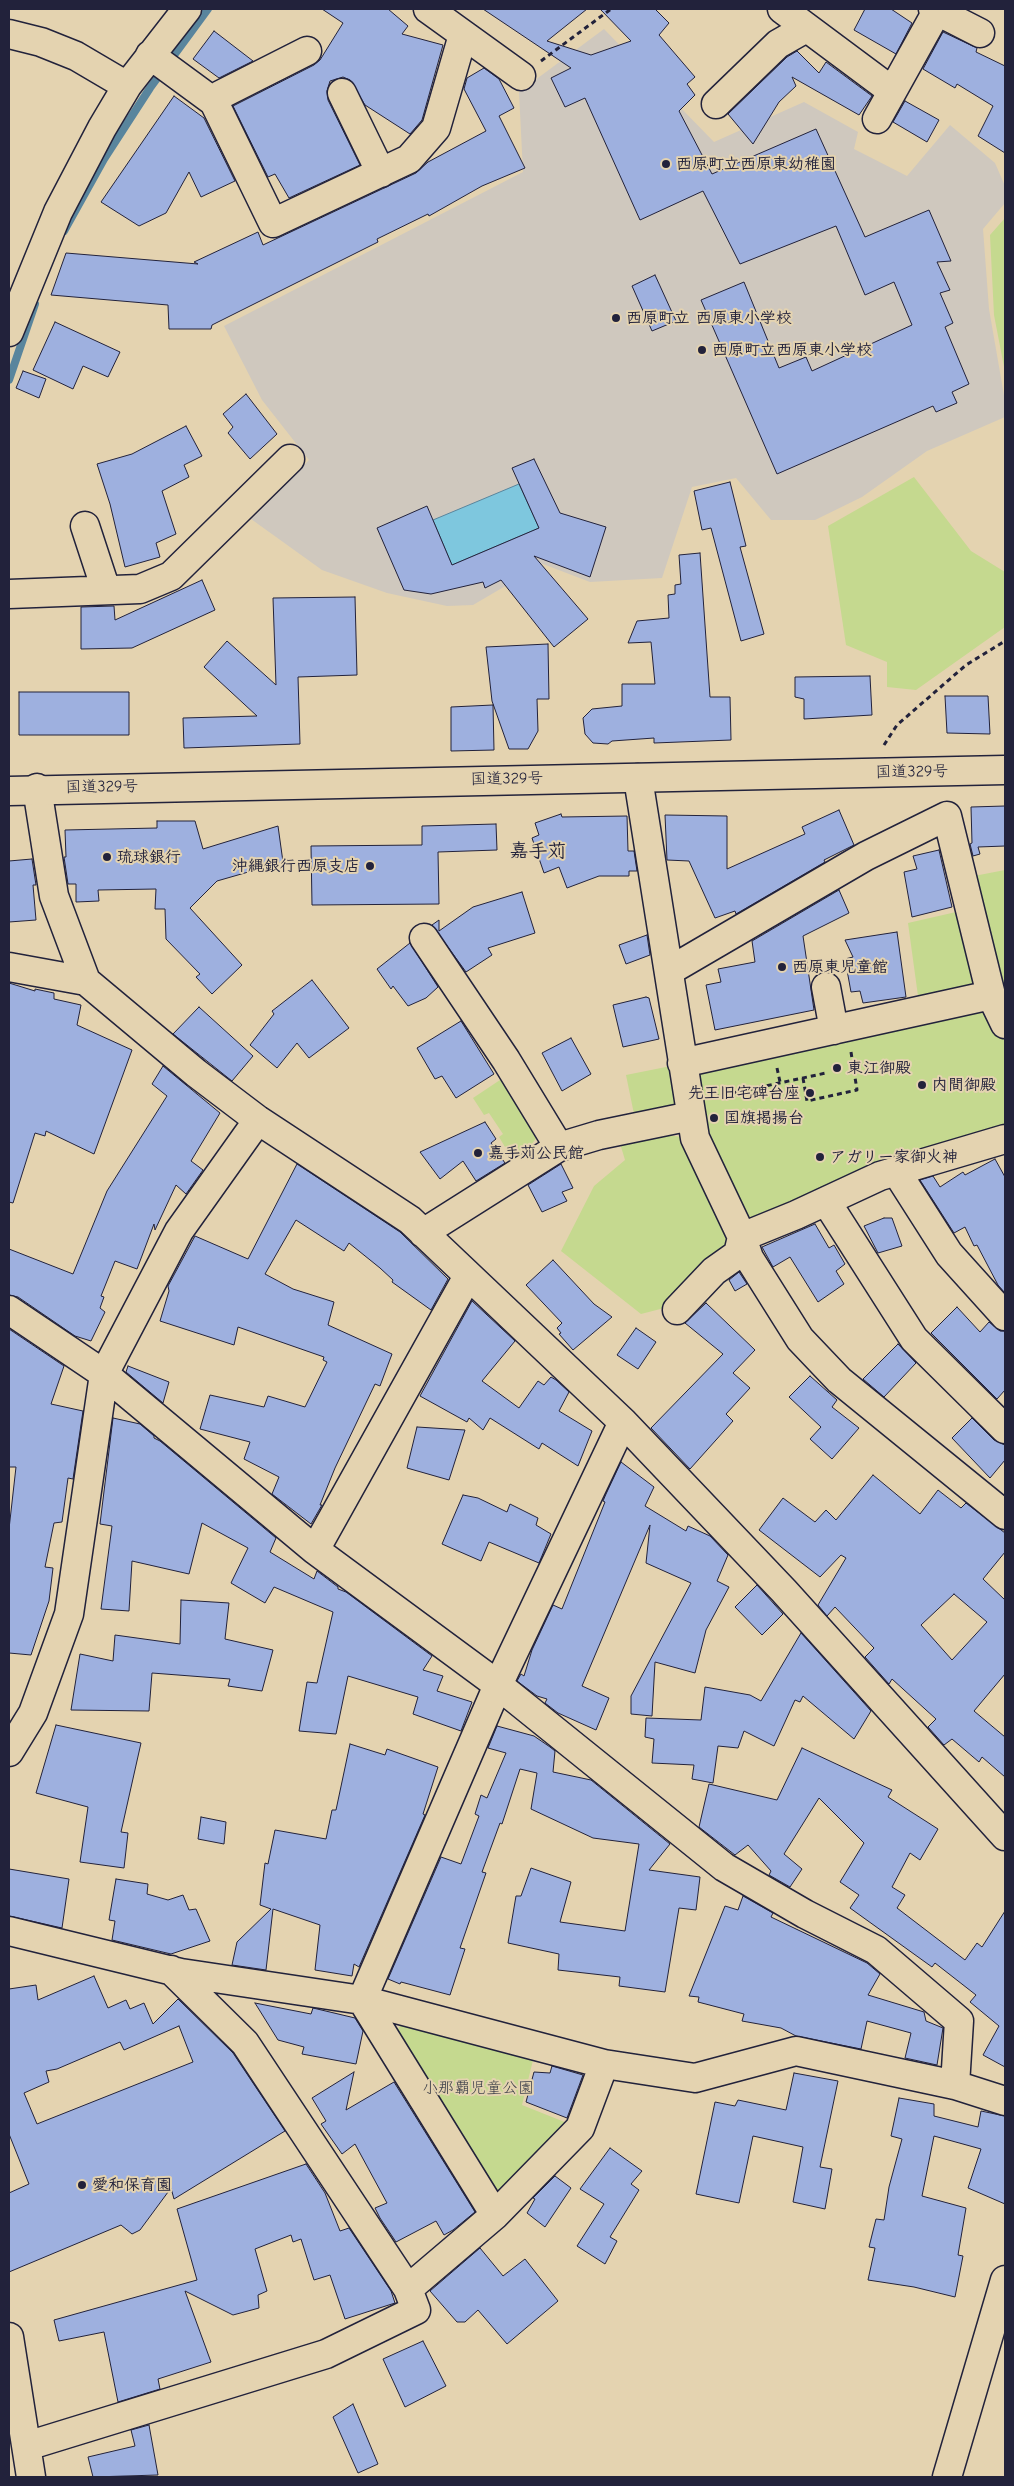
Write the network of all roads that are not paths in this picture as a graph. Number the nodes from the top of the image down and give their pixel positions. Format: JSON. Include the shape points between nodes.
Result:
{"nodes":[{"id":1,"x":188,"y":9,"type":"edge"},
{"id":2,"x":428,"y":9,"type":"edge"},
{"id":3,"x":782,"y":9,"type":"edge"},
{"id":4,"x":935,"y":10,"type":"edge"},
{"id":5,"x":806,"y":28,"type":"junction"},
{"id":6,"x":980,"y":33,"type":"dead end"},
{"id":7,"x":9,"y":34,"type":"edge"},
{"id":8,"x":463,"y":35,"type":"junction"},
{"id":9,"x":307,"y":51,"type":"dead end"},
{"id":10,"x":151,"y":56,"type":"junction"},
{"id":11,"x":521,"y":76,"type":"road end"},
{"id":12,"x":127,"y":86,"type":"junction"},
{"id":13,"x":892,"y":91,"type":"junction"},
{"id":14,"x":342,"y":93,"type":"dead end"},
{"id":15,"x":214,"y":102,"type":"junction"},
{"id":16,"x":716,"y":104,"type":"dead end"},
{"id":17,"x":877,"y":119,"type":"dead end"},
{"id":18,"x":381,"y":173,"type":"junction"},
{"id":19,"x":9,"y":332,"type":"edge"},
{"id":20,"x":290,"y":459,"type":"dead end"},
{"id":21,"x":85,"y":526,"type":"dead end"},
{"id":22,"x":106,"y":590,"type":"junction"},
{"id":23,"x":9,"y":594,"type":"edge"},
{"id":24,"x":1005,"y":770,"type":"edge"},
{"id":25,"x":638,"y":778,"type":"junction"},
{"id":26,"x":17,"y":788,"type":"edge"},
{"id":27,"x":424,"y":938,"type":"dead end"},
{"id":28,"x":9,"y":967,"type":"edge"},
{"id":29,"x":669,"y":971,"type":"junction"},
{"id":30,"x":86,"y":980,"type":"junction"},
{"id":31,"x":826,"y":987,"type":"dead end"},
{"id":32,"x":991,"y":995,"type":"junction"},
{"id":33,"x":1005,"y":1024,"type":"edge"},
{"id":34,"x":839,"y":1040,"type":"junction"},
{"id":35,"x":682,"y":1063,"type":"junction"},
{"id":36,"x":690,"y":1109,"type":"junction"},
{"id":37,"x":258,"y":1120,"type":"junction"},
{"id":38,"x":1004,"y":1141,"type":"edge"},
{"id":39,"x":559,"y":1147,"type":"junction"},
{"id":40,"x":896,"y":1171,"type":"junction"},
{"id":41,"x":826,"y":1201,"type":"junction"},
{"id":42,"x":423,"y":1233,"type":"junction"},
{"id":43,"x":742,"y":1237,"type":"junction"},
{"id":44,"x":468,"y":1276,"type":"junction"},
{"id":45,"x":9,"y":1310,"type":"edge"},
{"id":46,"x":677,"y":1310,"type":"dead end"},
{"id":47,"x":1005,"y":1316,"type":"edge"},
{"id":48,"x":104,"y":1374,"type":"junction"},
{"id":49,"x":623,"y":1422,"type":"junction"},
{"id":50,"x":1005,"y":1429,"type":"edge"},
{"id":51,"x":1005,"y":1515,"type":"edge"},
{"id":52,"x":315,"y":1550,"type":"junction"},
{"id":53,"x":498,"y":1684,"type":"junction"},
{"id":54,"x":9,"y":1752,"type":"edge"},
{"id":55,"x":1005,"y":1836,"type":"edge"},
{"id":56,"x":9,"y":1931,"type":"edge"},
{"id":57,"x":171,"y":1970,"type":"junction"},
{"id":58,"x":362,"y":2000,"type":"junction"},
{"id":59,"x":604,"y":2064,"type":"junction"},
{"id":60,"x":956,"y":2085,"type":"junction"},
{"id":61,"x":1005,"y":2101,"type":"edge"},
{"id":62,"x":495,"y":2215,"type":"junction"},
{"id":63,"x":1005,"y":2280,"type":"edge"},
{"id":64,"x":408,"y":2289,"type":"junction"},
{"id":65,"x":9,"y":2337,"type":"edge"},
{"id":66,"x":27,"y":2446,"type":"junction"},
{"id":67,"x":30,"y":2477,"type":"edge"},
{"id":68,"x":947,"y":2477,"type":"edge"}],
"edges":[{"from":1,"to":10,"type":"main road"},
{"from":2,"to":8,"type":"main road"},
{"from":3,"to":5,"type":"main road"},
{"from":4,"to":6,"type":"main road"},
{"from":4,"to":13,"type":"main road"},
{"from":5,"to":13,"type":"main road"},
{"from":5,"to":16,"type":"main road","via":[[778,44]]},
{"from":7,"to":12,"type":"main road","via":[[42,42],[76,56]]},
{"from":8,"to":11,"type":"main road"},
{"from":8,"to":18,"type":"main road","via":[[436,128],[410,159]]},
{"from":9,"to":15,"type":"main road","via":[[220,95]]},
{"from":10,"to":12,"type":"main road"},
{"from":10,"to":15,"type":"main road"},
{"from":12,"to":19,"type":"main road","via":[[58,212]]},
{"from":13,"to":17,"type":"main road"},
{"from":14,"to":18,"type":"main road"},
{"from":15,"to":18,"type":"main road","via":[[274,223]]},
{"from":20,"to":22,"type":"main road","via":[[171,576],[140,589]]},
{"from":21,"to":22,"type":"main road"},
{"from":22,"to":23,"type":"main road"},
{"from":24,"to":25,"type":"main road","name":"国道329号"},
{"from":25,"to":26,"type":"main road","name":"国道329号"},
{"from":25,"to":29,"type":"main road"},
{"from":26,"to":30,"type":"main road"},
{"from":27,"to":39,"type":"main road","via":[[506,1060]]},
{"from":28,"to":30,"type":"main road"},
{"from":29,"to":32,"type":"main road","via":[[866,856],[948,816]]},
{"from":29,"to":35,"type":"main road"},
{"from":30,"to":37,"type":"main road","via":[[196,1074]]},
{"from":31,"to":34,"type":"main road"},
{"from":32,"to":33,"type":"main road"},
{"from":32,"to":34,"type":"main road"},
{"from":34,"to":35,"type":"main road"},
{"from":35,"to":36,"type":"main road"},
{"from":36,"to":39,"type":"main road"},
{"from":36,"to":43,"type":"main road","via":[[695,1138]]},
{"from":37,"to":42,"type":"main road","via":[[410,1220]]},
{"from":37,"to":48,"type":"main road","via":[[179,1231]]},
{"from":38,"to":40,"type":"main road"},
{"from":39,"to":42,"type":"main road"},
{"from":40,"to":41,"type":"main road"},
{"from":40,"to":47,"type":"main road","via":[[949,1254]]},
{"from":41,"to":43,"type":"main road"},
{"from":41,"to":50,"type":"main road","via":[[914,1339]]},
{"from":42,"to":44,"type":"main road"},
{"from":43,"to":46,"type":"main road","via":[[738,1254],[714,1271]]},
{"from":43,"to":51,"type":"main road","via":[[750,1258],[800,1339],[839,1380]]},
{"from":44,"to":49,"type":"main road"},
{"from":44,"to":52,"type":"main road"},
{"from":45,"to":48,"type":"main road"},
{"from":48,"to":52,"type":"main road"},
{"from":48,"to":54,"type":"main road","via":[[69,1614],[33,1713]]},
{"from":49,"to":53,"type":"main road"},
{"from":49,"to":55,"type":"main road","via":[[784,1591]]},
{"from":52,"to":53,"type":"main road"},
{"from":53,"to":58,"type":"main road"},
{"from":53,"to":60,"type":"main road","via":[[724,1867],[876,1950],[958,2021]]},
{"from":56,"to":57,"type":"main road"},
{"from":57,"to":58,"type":"main road"},
{"from":57,"to":64,"type":"main road","via":[[245,2043]]},
{"from":58,"to":59,"type":"main road"},
{"from":58,"to":62,"type":"main road"},
{"from":59,"to":60,"type":"main road","via":[[695,2078],[796,2051]]},
{"from":59,"to":62,"type":"main road","via":[[580,2128]]},
{"from":60,"to":61,"type":"main road"},
{"from":62,"to":64,"type":"main road"},
{"from":63,"to":68,"type":"main road"},
{"from":64,"to":66,"type":"main road","via":[[416,2310],[326,2354]]},
{"from":65,"to":66,"type":"main road"},
{"from":66,"to":67,"type":"main road"}]}
